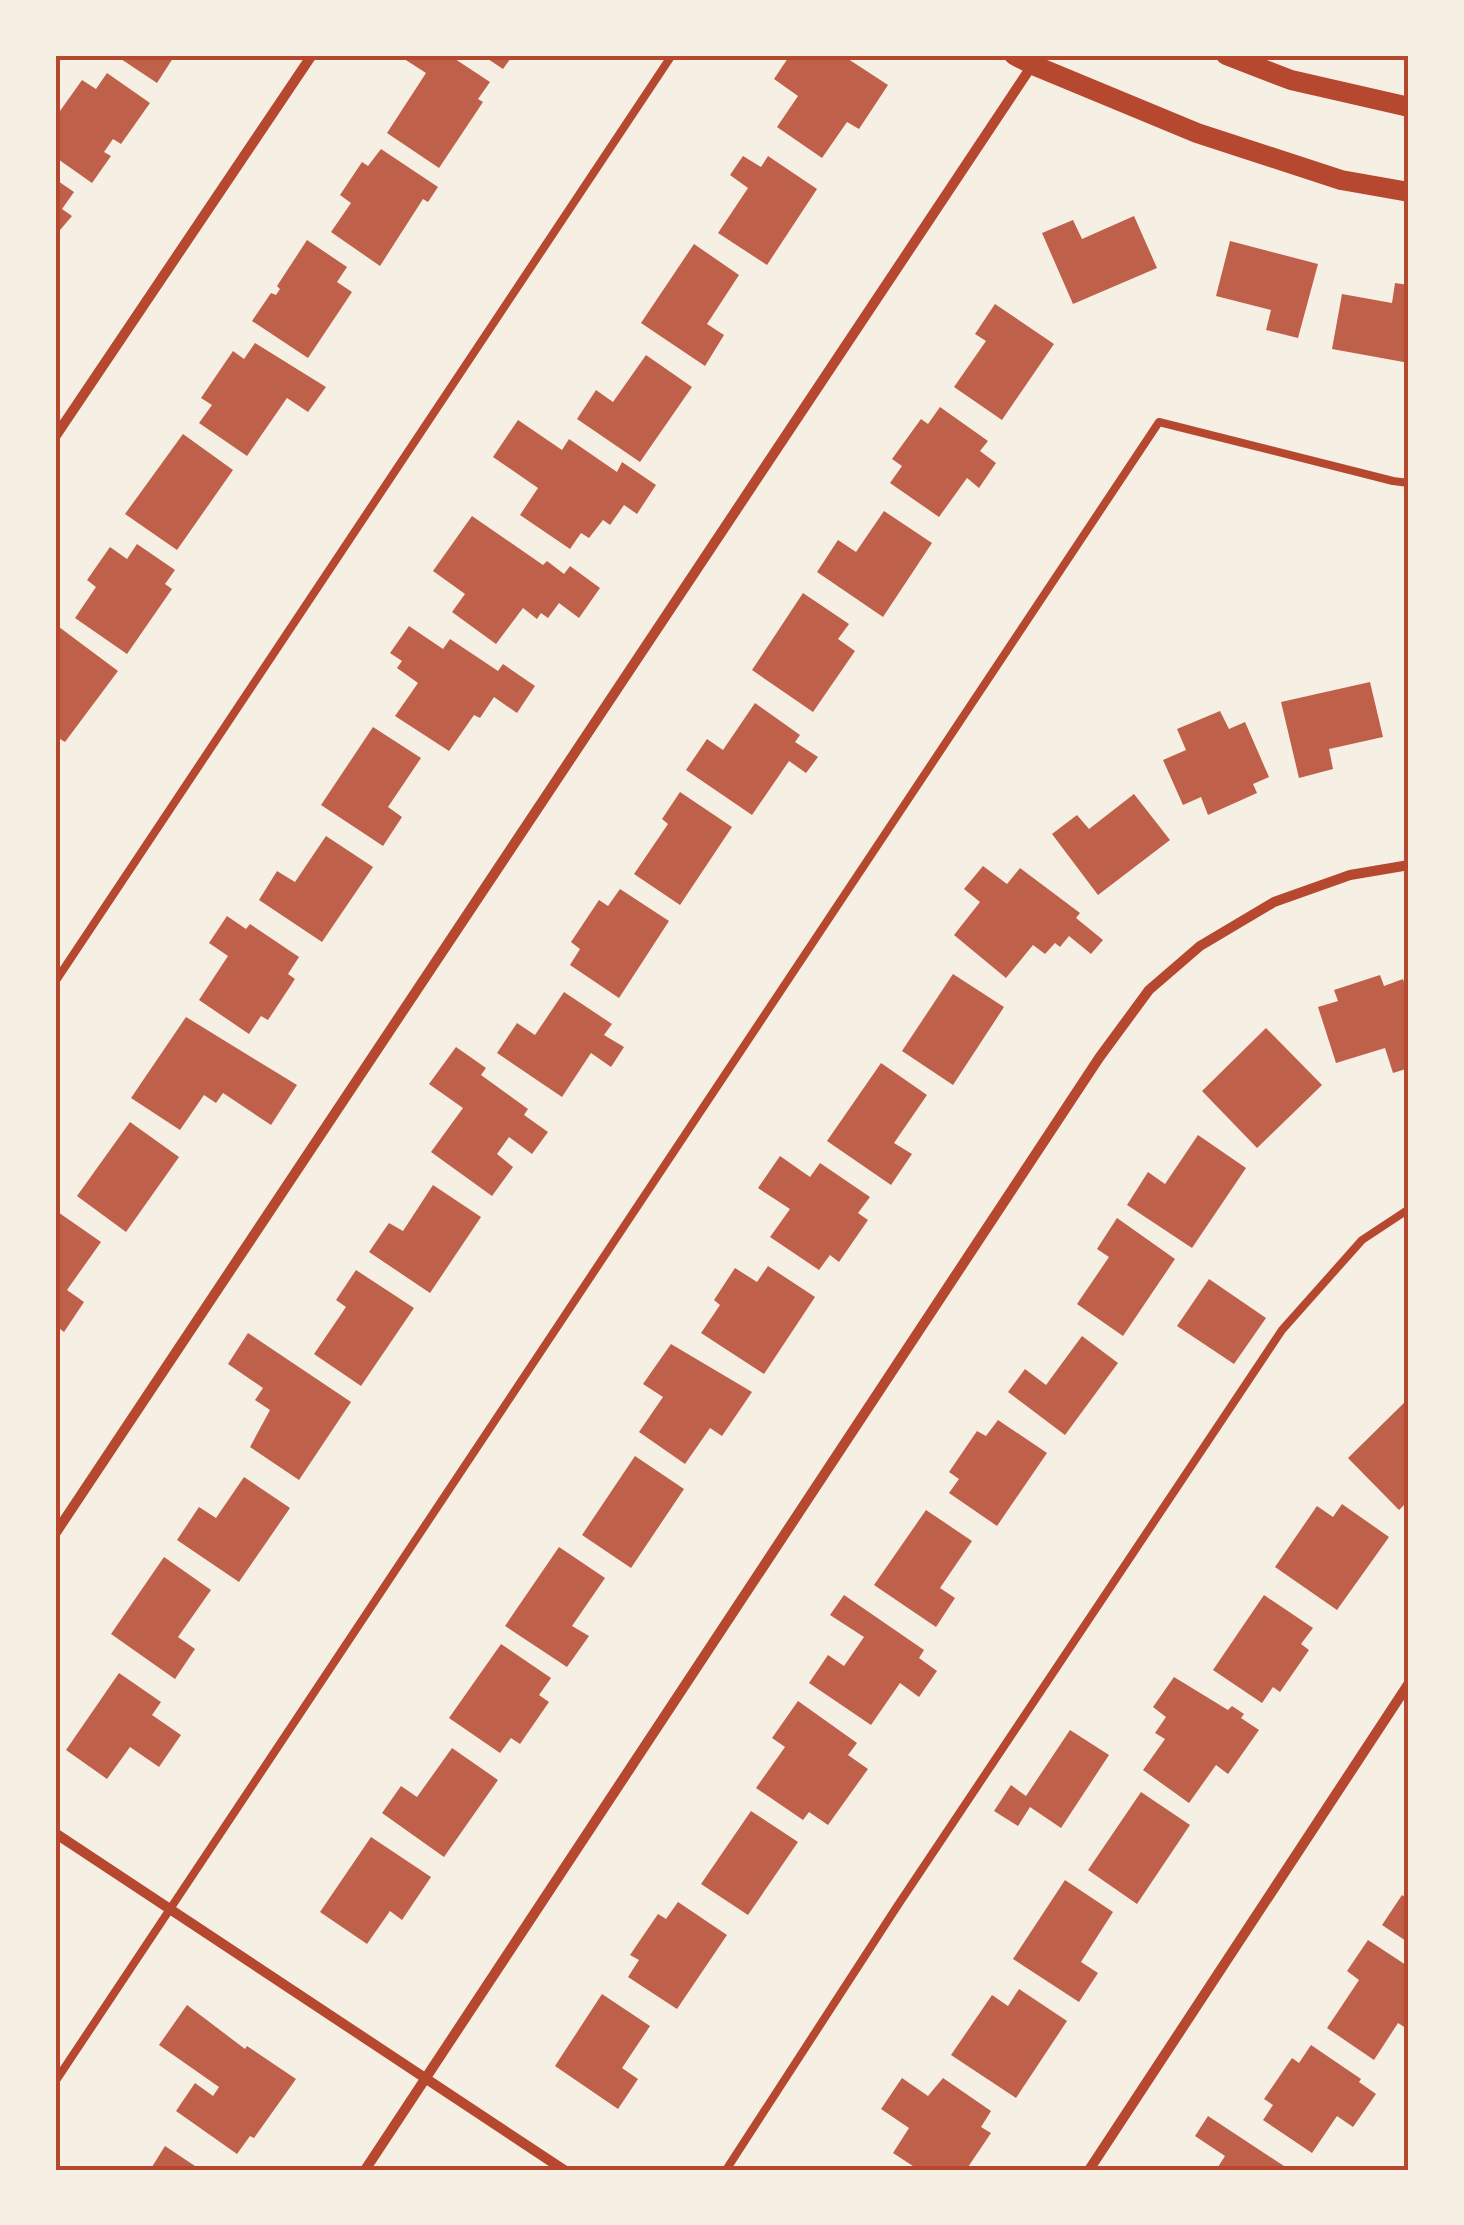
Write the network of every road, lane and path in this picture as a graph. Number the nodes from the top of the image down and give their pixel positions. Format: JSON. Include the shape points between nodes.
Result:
{"nodes":[{"id":1,"x":312,"y":55,"type":"edge"},
{"id":2,"x":672,"y":55,"type":"edge"},
{"id":3,"x":1226,"y":55,"type":"edge"},
{"id":4,"x":1029,"y":58,"type":"edge"},
{"id":5,"x":1409,"y":108,"type":"edge"},
{"id":6,"x":1409,"y":192,"type":"edge"},
{"id":7,"x":55,"y":437,"type":"edge"},
{"id":8,"x":1409,"y":482,"type":"edge"},
{"id":9,"x":1409,"y":865,"type":"edge"},
{"id":10,"x":55,"y":982,"type":"edge"},
{"id":11,"x":1409,"y":1209,"type":"edge"},
{"id":12,"x":55,"y":1534,"type":"edge"},
{"id":13,"x":1409,"y":1683,"type":"edge"},
{"id":14,"x":55,"y":1833,"type":"edge"},
{"id":15,"x":170,"y":1910,"type":"junction"},
{"id":16,"x":426,"y":2078,"type":"junction"},
{"id":17,"x":55,"y":2082,"type":"edge"},
{"id":18,"x":365,"y":2170,"type":"edge"},
{"id":19,"x":564,"y":2170,"type":"edge"},
{"id":20,"x":726,"y":2170,"type":"edge"},
{"id":21,"x":1089,"y":2170,"type":"edge"}],
"edges":[{"from":1,"to":7,"type":"street"},
{"from":2,"to":10,"type":"lane"},
{"from":3,"to":5,"type":"main road","via":[[1291,80]]},
{"from":4,"to":6,"type":"main road","via":[[1197,133],[1341,180]]},
{"from":4,"to":12,"type":"street"},
{"from":8,"to":15,"type":"lane","via":[[1159,422]]},
{"from":9,"to":16,"type":"street","via":[[1350,875],[1274,902],[1200,946],[1149,990]]},
{"from":11,"to":20,"type":"lane","via":[[1362,1240],[1282,1330]]},
{"from":13,"to":21,"type":"street"},
{"from":14,"to":15,"type":"street"},
{"from":15,"to":16,"type":"street"},
{"from":15,"to":17,"type":"lane"},
{"from":16,"to":18,"type":"street"},
{"from":16,"to":19,"type":"street"}]}
